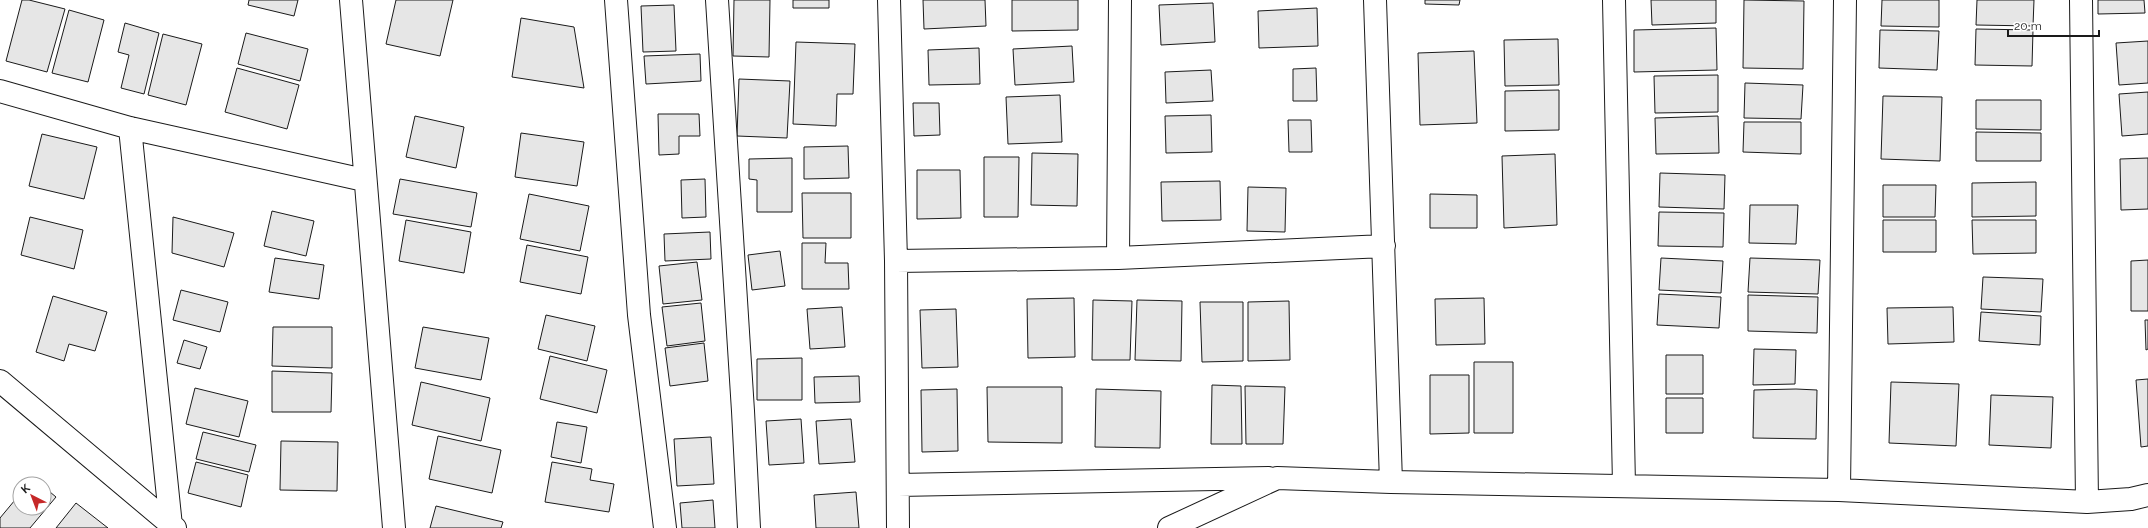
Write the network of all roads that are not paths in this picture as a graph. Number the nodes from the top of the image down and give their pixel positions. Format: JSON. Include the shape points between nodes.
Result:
{"nodes":[{"id":1,"x":351,"y":0,"type":"edge"},
{"id":2,"x":616,"y":0,"type":"edge"},
{"id":3,"x":717,"y":0,"type":"edge"},
{"id":4,"x":889,"y":0,"type":"edge"},
{"id":5,"x":1120,"y":0,"type":"edge"},
{"id":6,"x":1375,"y":0,"type":"edge"},
{"id":7,"x":1614,"y":0,"type":"edge"},
{"id":8,"x":1845,"y":0,"type":"edge"},
{"id":9,"x":2081,"y":0,"type":"edge"},
{"id":10,"x":0,"y":91,"type":"edge"},
{"id":11,"x":130,"y":128,"type":"junction"},
{"id":12,"x":364,"y":180,"type":"junction"},
{"id":13,"x":1384,"y":246,"type":"junction"},
{"id":14,"x":1118,"y":258,"type":"junction"},
{"id":15,"x":896,"y":261,"type":"junction"},
{"id":16,"x":0,"y":381,"type":"edge"},
{"id":17,"x":1276,"y":478,"type":"junction"},
{"id":18,"x":1391,"y":482,"type":"junction"},
{"id":19,"x":898,"y":485,"type":"junction"},
{"id":20,"x":1624,"y":485,"type":"junction"},
{"id":21,"x":1839,"y":490,"type":"junction"},
{"id":22,"x":2148,"y":495,"type":"edge"},
{"id":23,"x":2087,"y":502,"type":"junction"},
{"id":24,"x":172,"y":527,"type":"edge"},
{"id":25,"x":394,"y":528,"type":"edge"},
{"id":26,"x":665,"y":528,"type":"edge"},
{"id":27,"x":749,"y":528,"type":"edge"},
{"id":28,"x":898,"y":528,"type":"edge"},
{"id":29,"x":1169,"y":528,"type":"edge"}],
"edges":[{"from":1,"to":12,"type":"street"},
{"from":2,"to":26,"type":"street","via":[[639,315]]},
{"from":3,"to":27,"type":"street"},
{"from":4,"to":15,"type":"street"},
{"from":5,"to":14,"type":"street"},
{"from":6,"to":13,"type":"street"},
{"from":7,"to":20,"type":"street"},
{"from":8,"to":21,"type":"street"},
{"from":9,"to":23,"type":"street"},
{"from":10,"to":11,"type":"street"},
{"from":11,"to":12,"type":"street"},
{"from":11,"to":24,"type":"street"},
{"from":12,"to":25,"type":"street"},
{"from":13,"to":14,"type":"street"},
{"from":13,"to":18,"type":"street"},
{"from":14,"to":15,"type":"street"},
{"from":15,"to":19,"type":"street"},
{"from":16,"to":24,"type":"street"},
{"from":17,"to":18,"type":"street"},
{"from":17,"to":19,"type":"street"},
{"from":17,"to":29,"type":"street"},
{"from":18,"to":20,"type":"street"},
{"from":19,"to":28,"type":"street"},
{"from":20,"to":21,"type":"street"},
{"from":21,"to":23,"type":"street"},
{"from":22,"to":23,"type":"street","via":[[2131,499]]}]}
